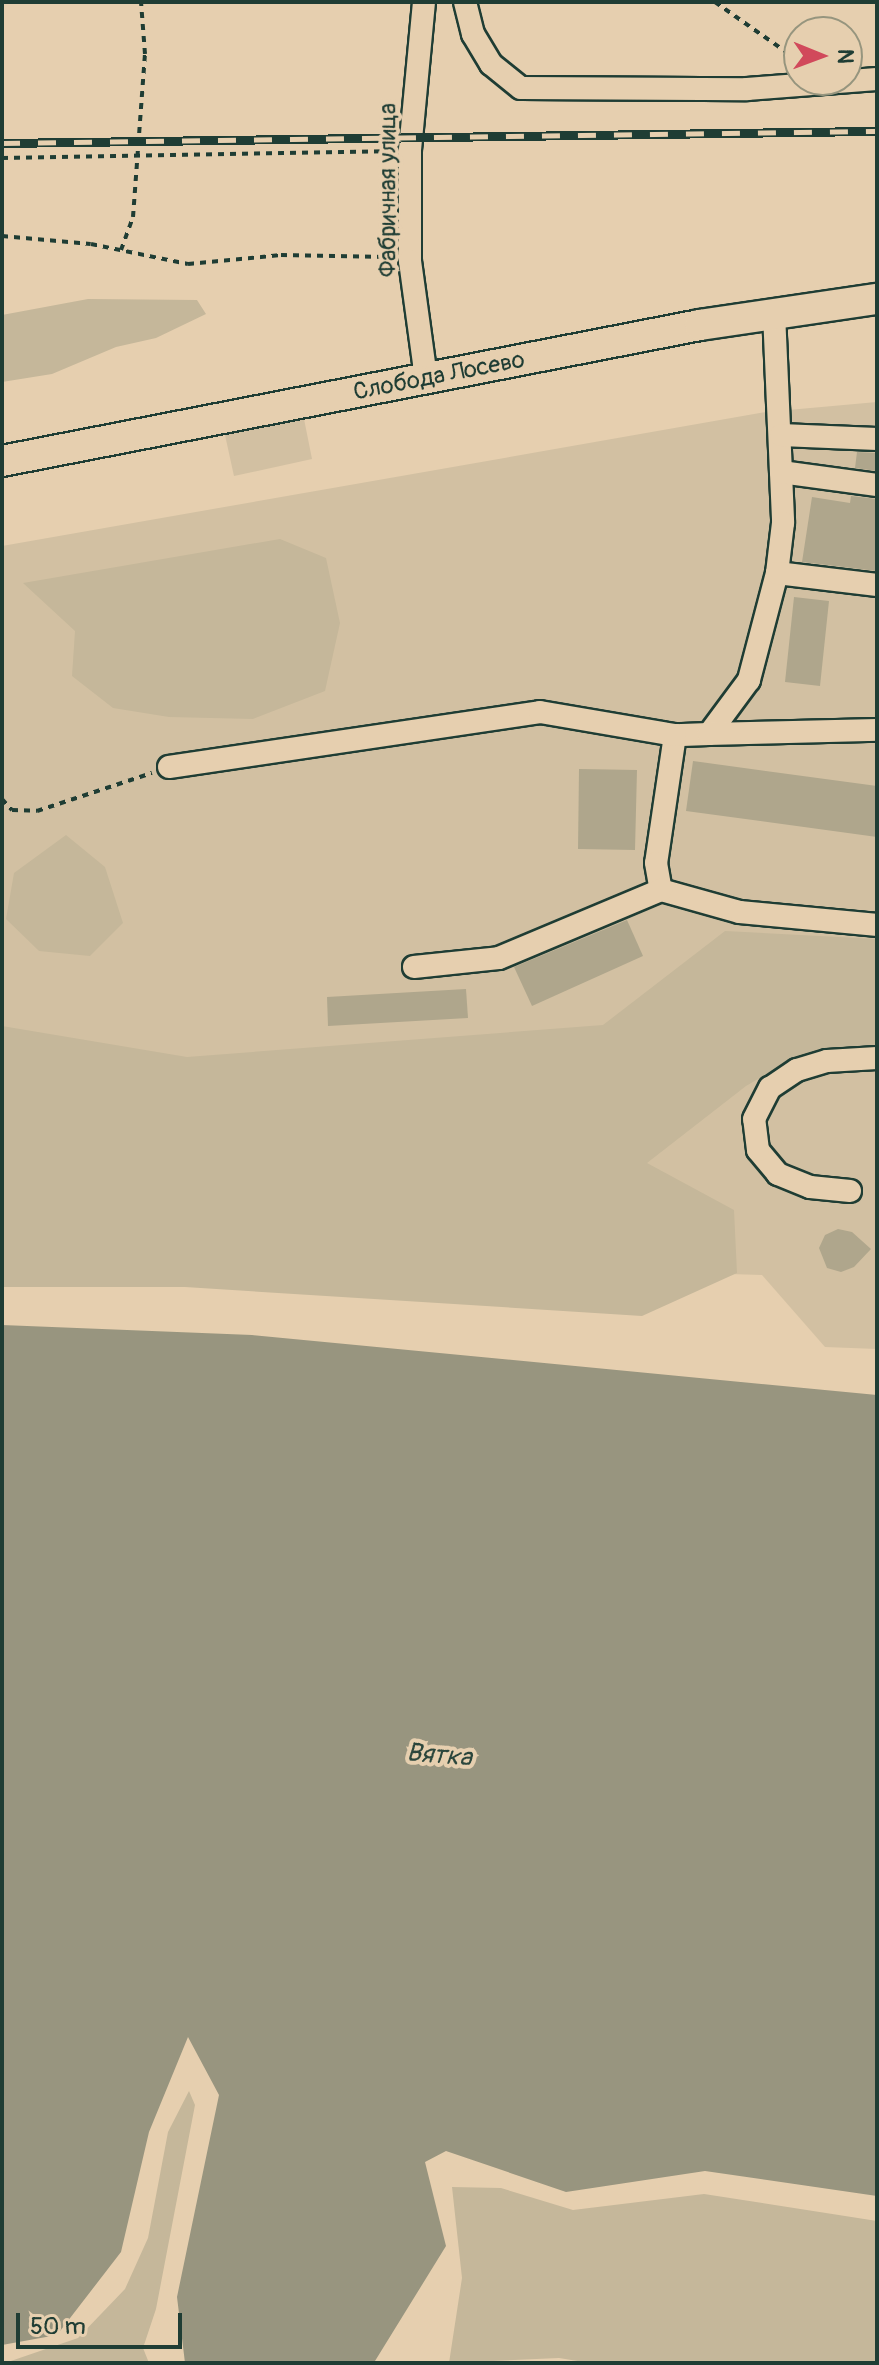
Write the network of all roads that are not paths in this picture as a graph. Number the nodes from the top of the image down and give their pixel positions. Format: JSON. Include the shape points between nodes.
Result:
{"nodes":[{"id":1,"x":424,"y":2,"type":"edge"},
{"id":2,"x":465,"y":2,"type":"edge"},
{"id":3,"x":877,"y":79,"type":"edge"},
{"id":4,"x":877,"y":299,"type":"edge"},
{"id":5,"x":774,"y":313,"type":"junction"},
{"id":6,"x":426,"y":378,"type":"junction"},
{"id":7,"x":781,"y":435,"type":"junction"},
{"id":8,"x":877,"y":439,"type":"edge"},
{"id":9,"x":2,"y":461,"type":"edge"},
{"id":10,"x":781,"y":472,"type":"junction"},
{"id":11,"x":877,"y":485,"type":"edge"},
{"id":12,"x":777,"y":573,"type":"junction"},
{"id":13,"x":877,"y":585,"type":"edge"},
{"id":14,"x":877,"y":730,"type":"edge"},
{"id":15,"x":709,"y":734,"type":"junction"},
{"id":16,"x":675,"y":735,"type":"junction"},
{"id":17,"x":169,"y":767,"type":"road end"},
{"id":18,"x":661,"y":890,"type":"junction"},
{"id":19,"x":877,"y":925,"type":"edge"},
{"id":20,"x":414,"y":967,"type":"dead end"},
{"id":21,"x":877,"y":1058,"type":"edge"},
{"id":22,"x":850,"y":1191,"type":"dead end"}],
"edges":[{"from":1,"to":6,"type":"street","name":"Фабричная улица","via":[[410,150],[410,261]]},
{"from":2,"to":3,"type":"street","via":[[473,34],[491,64],[521,88],[747,89]]},
{"from":4,"to":5,"type":"main road","name":"Слобода Лосево"},
{"from":5,"to":6,"type":"main road","name":"Слобода Лосево"},
{"from":5,"to":7,"type":"street"},
{"from":6,"to":9,"type":"main road","name":"Слобода Лосево"},
{"from":7,"to":8,"type":"street"},
{"from":7,"to":10,"type":"street"},
{"from":10,"to":11,"type":"street"},
{"from":10,"to":12,"type":"street","via":[[783,523]]},
{"from":12,"to":13,"type":"street"},
{"from":12,"to":15,"type":"street","via":[[749,680]]},
{"from":14,"to":15,"type":"street"},
{"from":15,"to":16,"type":"street"},
{"from":16,"to":17,"type":"street","via":[[540,712]]},
{"from":16,"to":18,"type":"street","via":[[656,863]]},
{"from":18,"to":19,"type":"street","via":[[740,912]]},
{"from":18,"to":20,"type":"street","via":[[499,958]]},
{"from":21,"to":22,"type":"street","via":[[827,1061],[797,1070],[770,1088],[754,1119],[758,1150],[778,1174],[810,1187]]}]}
